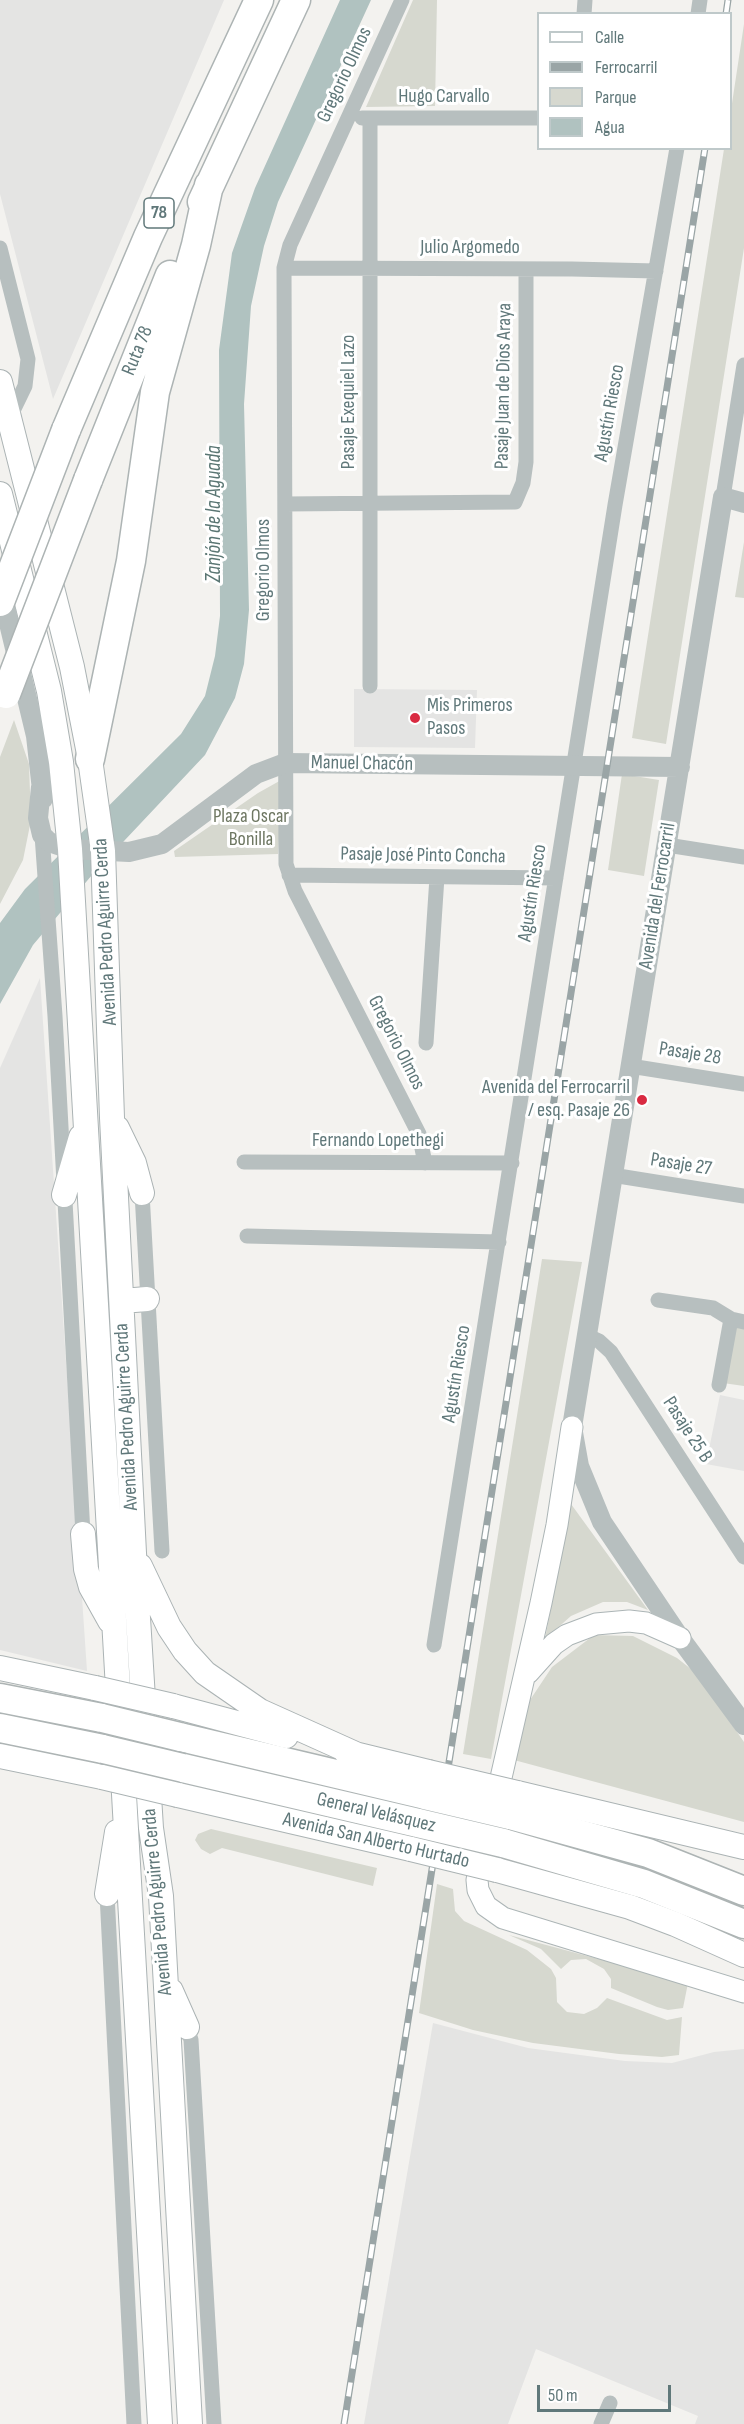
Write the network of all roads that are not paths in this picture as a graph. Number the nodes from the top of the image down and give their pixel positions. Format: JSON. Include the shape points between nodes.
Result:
{"nodes":[{"id":1,"x":259,"y":0,"type":"edge"},
{"id":2,"x":296,"y":0,"type":"edge"},
{"id":3,"x":402,"y":0,"type":"edge"},
{"id":4,"x":348,"y":118,"type":"junction"},
{"id":5,"x":370,"y":118,"type":"junction"},
{"id":6,"x":537,"y":118,"type":"edge"},
{"id":7,"x":677,"y":150,"type":"edge"},
{"id":8,"x":210,"y":185,"type":"junction"},
{"id":9,"x":0,"y":248,"type":"edge"},
{"id":10,"x":284,"y":268,"type":"junction"},
{"id":11,"x":370,"y":268,"type":"junction"},
{"id":12,"x":526,"y":269,"type":"junction"},
{"id":13,"x":656,"y":272,"type":"junction"},
{"id":14,"x":744,"y":365,"type":"edge"},
{"id":15,"x":0,"y":381,"type":"edge"},
{"id":16,"x":742,"y":393,"type":"edge"},
{"id":17,"x":4,"y":425,"type":"edge"},
{"id":18,"x":0,"y":494,"type":"edge"},
{"id":19,"x":723,"y":498,"type":"junction"},
{"id":20,"x":370,"y":503,"type":"junction"},
{"id":21,"x":744,"y":503,"type":"edge"},
{"id":22,"x":285,"y":504,"type":"junction"},
{"id":23,"x":0,"y":588,"type":"edge"},
{"id":24,"x":0,"y":602,"type":"edge"},
{"id":25,"x":370,"y":686,"type":"dead end"},
{"id":26,"x":3,"y":702,"type":"edge"},
{"id":27,"x":90,"y":759,"type":"junction"},
{"id":28,"x":285,"y":763,"type":"junction"},
{"id":29,"x":574,"y":766,"type":"junction"},
{"id":30,"x":680,"y":767,"type":"junction"},
{"id":31,"x":55,"y":840,"type":"junction"},
{"id":32,"x":667,"y":845,"type":"junction"},
{"id":33,"x":103,"y":851,"type":"junction"},
{"id":34,"x":744,"y":857,"type":"edge"},
{"id":35,"x":289,"y":875,"type":"junction"},
{"id":36,"x":437,"y":877,"type":"junction"},
{"id":37,"x":556,"y":878,"type":"junction"},
{"id":38,"x":426,"y":1043,"type":"dead end"},
{"id":39,"x":630,"y":1066,"type":"junction"},
{"id":40,"x":744,"y":1084,"type":"edge"},
{"id":41,"x":112,"y":1118,"type":"junction"},
{"id":42,"x":86,"y":1120,"type":"junction"},
{"id":43,"x":244,"y":1162,"type":"dead end"},
{"id":44,"x":425,"y":1163,"type":"junction"},
{"id":45,"x":512,"y":1163,"type":"junction"},
{"id":46,"x":612,"y":1175,"type":"junction"},
{"id":47,"x":141,"y":1192,"type":"joint"},
{"id":48,"x":64,"y":1195,"type":"junction"},
{"id":49,"x":744,"y":1196,"type":"edge"},
{"id":50,"x":247,"y":1236,"type":"dead end"},
{"id":51,"x":499,"y":1242,"type":"junction"},
{"id":52,"x":147,"y":1299,"type":"junction"},
{"id":53,"x":658,"y":1300,"type":"dead end"},
{"id":54,"x":122,"y":1301,"type":"junction"},
{"id":55,"x":737,"y":1320,"type":"edge"},
{"id":56,"x":586,"y":1335,"type":"junction"},
{"id":57,"x":719,"y":1385,"type":"dead end"},
{"id":58,"x":572,"y":1427,"type":"junction"},
{"id":59,"x":83,"y":1534,"type":"joint"},
{"id":60,"x":162,"y":1551,"type":"dead end"},
{"id":61,"x":134,"y":1553,"type":"junction"},
{"id":62,"x":744,"y":1557,"type":"edge"},
{"id":63,"x":113,"y":1626,"type":"junction"},
{"id":64,"x":680,"y":1638,"type":"junction"},
{"id":65,"x":434,"y":1645,"type":"dead end"},
{"id":66,"x":0,"y":1668,"type":"edge"},
{"id":67,"x":525,"y":1678,"type":"junction"},
{"id":68,"x":0,"y":1698,"type":"edge"},
{"id":69,"x":744,"y":1725,"type":"edge"},
{"id":70,"x":0,"y":1728,"type":"edge"},
{"id":71,"x":0,"y":1755,"type":"edge"},
{"id":72,"x":360,"y":1756,"type":"junction"},
{"id":73,"x":181,"y":1781,"type":"junction"},
{"id":74,"x":426,"y":1784,"type":"junction"},
{"id":75,"x":124,"y":1803,"type":"junction"},
{"id":76,"x":514,"y":1804,"type":"junction"},
{"id":77,"x":744,"y":1847,"type":"edge"},
{"id":78,"x":500,"y":1857,"type":"junction"},
{"id":79,"x":744,"y":1891,"type":"edge"},
{"id":80,"x":107,"y":1894,"type":"joint"},
{"id":81,"x":744,"y":1924,"type":"edge"},
{"id":82,"x":744,"y":1955,"type":"edge"},
{"id":83,"x":166,"y":1984,"type":"junction"},
{"id":84,"x":744,"y":1992,"type":"edge"},
{"id":85,"x":187,"y":2027,"type":"joint"},
{"id":86,"x":610,"y":2403,"type":"dead end"},
{"id":87,"x":134,"y":2424,"type":"edge"},
{"id":88,"x":160,"y":2424,"type":"edge"},
{"id":89,"x":187,"y":2424,"type":"edge"},
{"id":90,"x":214,"y":2424,"type":"edge"},
{"id":91,"x":601,"y":2424,"type":"edge"}],
"edges":[{"from":1,"to":24,"type":"highway","name":"Ruta 78","number":"78","bridge":true,"via":[[148,237],[66,430]]},
{"from":2,"to":8,"type":"highway","name":"Ruta 78","number":"78"},
{"from":3,"to":4,"type":"street","name":"Gregorio Olmos"},
{"from":4,"to":5,"type":"street","name":"Hugo Carvallo"},
{"from":4,"to":10,"type":"street","name":"Gregorio Olmos","via":[[290,245]]},
{"from":5,"to":6,"type":"street","name":"Hugo Carvallo"},
{"from":5,"to":11,"type":"street","name":"Pasaje Exequiel Lazo"},
{"from":7,"to":13,"type":"street","name":"Agustín Riesco"},
{"from":8,"to":26,"type":"highway","name":"Ruta 78","number":"78","bridge":true,"via":[[145,335]]},
{"from":8,"to":27,"type":"highway","via":[[154,392],[130,561]]},
{"from":9,"to":17,"type":"street","via":[[28,359],[25,386]]},
{"from":10,"to":11,"type":"street","name":"Julio Argomedo"},
{"from":10,"to":22,"type":"street","name":"Gregorio Olmos"},
{"from":11,"to":12,"type":"street","name":"Julio Argomedo"},
{"from":11,"to":20,"type":"street","name":"Pasaje Exequiel Lazo"},
{"from":12,"to":13,"type":"street","name":"Julio Argomedo"},
{"from":12,"to":20,"type":"street","name":"Pasaje Juan de Dios Araya","via":[[526,462],[515,502]]},
{"from":13,"to":29,"type":"street","name":"Agustín Riesco"},
{"from":14,"to":16,"type":"street","name":"Avenida del Ferrocarril"},
{"from":15,"to":17,"type":"main road","name":"Avenida Pedro Aguirre Cerda"},
{"from":16,"to":19,"type":"street","name":"Avenida del Ferrocarril"},
{"from":17,"to":27,"type":"main road","name":"Avenida Pedro Aguirre Cerda","via":[[70,656]]},
{"from":18,"to":31,"type":"main road","name":"Avenida Pedro Aguirre Cerda","via":[[49,691],[61,762]]},
{"from":19,"to":21,"type":"street"},
{"from":19,"to":30,"type":"street","name":"Avenida del Ferrocarril"},
{"from":20,"to":22,"type":"street"},
{"from":20,"to":25,"type":"street","name":"Pasaje Exequiel Lazo"},
{"from":22,"to":28,"type":"street","name":"Gregorio Olmos"},
{"from":23,"to":31,"type":"street","via":[[36,736],[41,787]]},
{"from":27,"to":33,"type":"main road","name":"Avenida Pedro Aguirre Cerda"},
{"from":28,"to":29,"type":"street","name":"Manuel Chacón"},
{"from":28,"to":33,"type":"street","name":"Manuel Chacón","via":[[256,774],[162,844],[129,852]]},
{"from":28,"to":35,"type":"street","name":"Gregorio Olmos"},
{"from":29,"to":30,"type":"street","name":"Manuel Chacón"},
{"from":29,"to":37,"type":"street","name":"Agustín Riesco"},
{"from":30,"to":32,"type":"street","name":"Avenida del Ferrocarril"},
{"from":31,"to":33,"type":"street","name":"Manuel Chacón"},
{"from":31,"to":42,"type":"main road","name":"Avenida Pedro Aguirre Cerda","via":[[74,908]]},
{"from":31,"to":48,"type":"street","name":"Avenida Pedro Aguirre Cerda","via":[[50,944]]},
{"from":32,"to":34,"type":"street"},
{"from":32,"to":39,"type":"street","name":"Avenida del Ferrocarril"},
{"from":33,"to":41,"type":"main road","name":"Avenida Pedro Aguirre Cerda"},
{"from":35,"to":36,"type":"street","name":"Pasaje José Pinto Concha"},
{"from":35,"to":44,"type":"street","name":"Gregorio Olmos","via":[[419,1134]]},
{"from":36,"to":37,"type":"street","name":"Pasaje José Pinto Concha"},
{"from":36,"to":38,"type":"street"},
{"from":37,"to":45,"type":"street","name":"Agustín Riesco"},
{"from":39,"to":40,"type":"street","name":"Pasaje 28"},
{"from":39,"to":46,"type":"street","name":"Avenida del Ferrocarril"},
{"from":41,"to":47,"type":"main road","via":[[134,1163]]},
{"from":41,"to":54,"type":"main road","name":"Avenida Pedro Aguirre Cerda"},
{"from":42,"to":48,"type":"main road"},
{"from":42,"to":63,"type":"main road","name":"Avenida Pedro Aguirre Cerda"},
{"from":43,"to":44,"type":"street","name":"Fernando Lopethegi"},
{"from":44,"to":45,"type":"street","name":"Fernando Lopethegi"},
{"from":45,"to":51,"type":"street","name":"Agustín Riesco"},
{"from":46,"to":49,"type":"street","name":"Pasaje 27"},
{"from":46,"to":56,"type":"street","name":"Avenida del Ferrocarril"},
{"from":47,"to":52,"type":"street","name":"Avenida Pedro Aguirre Cerda"},
{"from":48,"to":59,"type":"street","name":"Avenida Pedro Aguirre Cerda"},
{"from":50,"to":51,"type":"street"},
{"from":51,"to":65,"type":"street","name":"Agustín Riesco"},
{"from":52,"to":54,"type":"main road"},
{"from":52,"to":60,"type":"street","name":"Avenida Pedro Aguirre Cerda"},
{"from":53,"to":55,"type":"street","via":[[713,1308]]},
{"from":54,"to":61,"type":"main road","name":"Avenida Pedro Aguirre Cerda"},
{"from":55,"to":57,"type":"street"},
{"from":56,"to":58,"type":"street","name":"Avenida del Ferrocarril"},
{"from":56,"to":62,"type":"street","name":"Pasaje 25 B","via":[[611,1352]]},
{"from":58,"to":64,"type":"street","via":[[579,1466],[602,1522]]},
{"from":58,"to":67,"type":"main road","via":[[557,1525]]},
{"from":59,"to":63,"type":"main road","via":[[91,1587]]},
{"from":61,"to":72,"type":"main road","via":[[172,1633],[205,1673],[260,1711]]},
{"from":61,"to":83,"type":"main road","name":"Avenida Pedro Aguirre Cerda","via":[[151,1828],[161,1896]]},
{"from":63,"to":75,"type":"main road","name":"Avenida Pedro Aguirre Cerda"},
{"from":64,"to":67,"type":"main road","via":[[646,1623],[596,1624],[554,1644]]},
{"from":64,"to":69,"type":"street"},
{"from":66,"to":72,"type":"main road","bridge":true,"via":[[173,1706]]},
{"from":67,"to":84,"type":"main road","via":[[479,1871],[478,1890],[486,1906],[513,1923]]},
{"from":68,"to":74,"type":"highway","name":"General Velásquez","bridge":true},
{"from":70,"to":73,"type":"highway","name":"General Velásquez","bridge":true,"via":[[103,1749]]},
{"from":71,"to":73,"type":"main road","bridge":true,"via":[[102,1777]]},
{"from":72,"to":74,"type":"main road"},
{"from":73,"to":78,"type":"highway","name":"General Velásquez","bridge":true},
{"from":74,"to":76,"type":"highway","name":"General Velásquez","bridge":true},
{"from":75,"to":80,"type":"main road"},
{"from":75,"to":88,"type":"main road","name":"Avenida Pedro Aguirre Cerda"},
{"from":76,"to":77,"type":"main road"},
{"from":76,"to":79,"type":"highway","name":"General Velásquez"},
{"from":78,"to":81,"type":"highway","name":"General Velásquez","via":[[644,1884]]},
{"from":78,"to":82,"type":"main road","via":[[675,1924]]},
{"from":80,"to":87,"type":"street"},
{"from":83,"to":85,"type":"main road"},
{"from":83,"to":89,"type":"main road","name":"Avenida Pedro Aguirre Cerda"},
{"from":85,"to":90,"type":"street","via":[[191,2040]]},
{"from":86,"to":91,"type":"street"}]}
